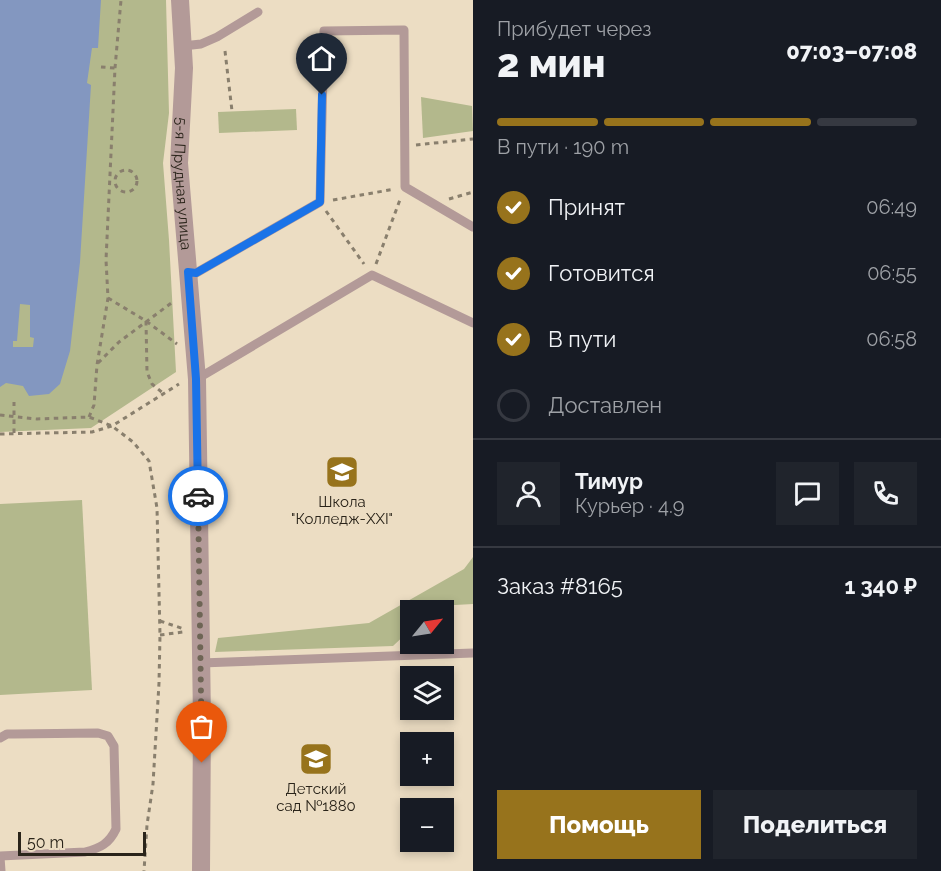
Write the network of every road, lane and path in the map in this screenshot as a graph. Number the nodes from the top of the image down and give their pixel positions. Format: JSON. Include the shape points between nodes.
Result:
{"nodes":[{"id":1,"x":121,"y":0,"type":"edge"},
{"id":2,"x":180,"y":0,"type":"edge"},
{"id":3,"x":258,"y":12,"type":"dead end"},
{"id":4,"x":183,"y":46,"type":"junction"},
{"id":5,"x":225,"y":51,"type":"dead end"},
{"id":6,"x":101,"y":67,"type":"dead end"},
{"id":7,"x":115,"y":68,"type":"junction"},
{"id":8,"x":232,"y":111,"type":"dead end"},
{"id":9,"x":473,"y":139,"type":"edge"},
{"id":10,"x":405,"y":145,"type":"junction"},
{"id":11,"x":110,"y":180,"type":"junction"},
{"id":12,"x":115,"y":180,"type":"junction"},
{"id":13,"x":405,"y":187,"type":"junction"},
{"id":14,"x":473,"y":192,"type":"edge"},
{"id":15,"x":320,"y":202,"type":"junction"},
{"id":16,"x":436,"y":205,"type":"junction"},
{"id":17,"x":473,"y":227,"type":"edge"},
{"id":18,"x":188,"y":272,"type":"junction"},
{"id":19,"x":372,"y":275,"type":"junction"},
{"id":20,"x":108,"y":298,"type":"junction"},
{"id":21,"x":177,"y":298,"type":"dead end"},
{"id":22,"x":146,"y":321,"type":"junction"},
{"id":23,"x":473,"y":323,"type":"edge"},
{"id":24,"x":180,"y":346,"type":"dead end"},
{"id":25,"x":97,"y":364,"type":"junction"},
{"id":26,"x":196,"y":377,"type":"junction"},
{"id":27,"x":164,"y":394,"type":"junction"},
{"id":28,"x":14,"y":402,"type":"dead end"},
{"id":29,"x":0,"y":415,"type":"edge"},
{"id":30,"x":13,"y":416,"type":"junction"},
{"id":31,"x":89,"y":417,"type":"junction"},
{"id":32,"x":112,"y":426,"type":"junction"},
{"id":33,"x":14,"y":433,"type":"junction"},
{"id":34,"x":0,"y":434,"type":"edge"},
{"id":35,"x":159,"y":621,"type":"junction"},
{"id":36,"x":160,"y":634,"type":"junction"},
{"id":37,"x":473,"y":653,"type":"edge"},
{"id":38,"x":201,"y":663,"type":"junction"},
{"id":39,"x":0,"y":738,"type":"edge"},
{"id":40,"x":0,"y":857,"type":"edge"},
{"id":41,"x":1,"y":871,"type":"edge"},
{"id":42,"x":144,"y":871,"type":"edge"},
{"id":43,"x":201,"y":871,"type":"edge"}],
"edges":[{"from":1,"to":7,"type":"path"},
{"from":2,"to":4,"type":"street","name":"5-я Прудная улица"},
{"from":3,"to":4,"type":"lane","via":[[217,37]]},
{"from":4,"to":18,"type":"street","name":"5-я Прудная улица","via":[[179,163]]},
{"from":5,"to":8,"type":"path"},
{"from":6,"to":7,"type":"path"},
{"from":7,"to":11,"type":"path"},
{"from":9,"to":10,"type":"path"},
{"from":10,"to":13,"type":"lane"},
{"from":10,"to":15,"type":"lane","via":[[404,30],[324,31]]},
{"from":11,"to":12,"type":"path"},
{"from":11,"to":20,"type":"path"},
{"from":12,"to":12,"type":"path","via":[[122,192],[130,192],[137,183],[131,171],[118,174]]},
{"from":13,"to":15,"type":"path"},
{"from":13,"to":16,"type":"lane"},
{"from":13,"to":19,"type":"path"},
{"from":14,"to":16,"type":"path"},
{"from":15,"to":18,"type":"lane","via":[[196,273]]},
{"from":15,"to":19,"type":"path"},
{"from":16,"to":17,"type":"lane"},
{"from":18,"to":26,"type":"street","name":"5-я Прудная улица"},
{"from":19,"to":23,"type":"lane"},
{"from":19,"to":26,"type":"lane"},
{"from":20,"to":22,"type":"path"},
{"from":20,"to":25,"type":"path"},
{"from":21,"to":22,"type":"path"},
{"from":22,"to":24,"type":"path"},
{"from":22,"to":25,"type":"path"},
{"from":22,"to":27,"type":"path","via":[[147,372],[152,384]]},
{"from":25,"to":31,"type":"path","via":[[94,405]]},
{"from":26,"to":27,"type":"path"},
{"from":26,"to":38,"type":"street","name":"5-я Прудная улица"},
{"from":27,"to":32,"type":"path"},
{"from":28,"to":30,"type":"path"},
{"from":29,"to":30,"type":"path"},
{"from":30,"to":31,"type":"path"},
{"from":30,"to":33,"type":"path"},
{"from":31,"to":32,"type":"path"},
{"from":32,"to":33,"type":"path","via":[[92,432]]},
{"from":32,"to":35,"type":"path","via":[[134,442],[149,461],[157,508]]},
{"from":33,"to":34,"type":"path"},
{"from":35,"to":36,"type":"path"},
{"from":35,"to":36,"type":"path","via":[[192,631]]},
{"from":36,"to":42,"type":"path","via":[[153,784]]},
{"from":37,"to":38,"type":"lane"},
{"from":38,"to":43,"type":"street","name":"5-я Прудная улица"},
{"from":39,"to":40,"type":"lane","via":[[35,734],[108,736],[114,746],[116,829],[112,839],[85,852]]},
{"from":40,"to":41,"type":"lane"}]}
